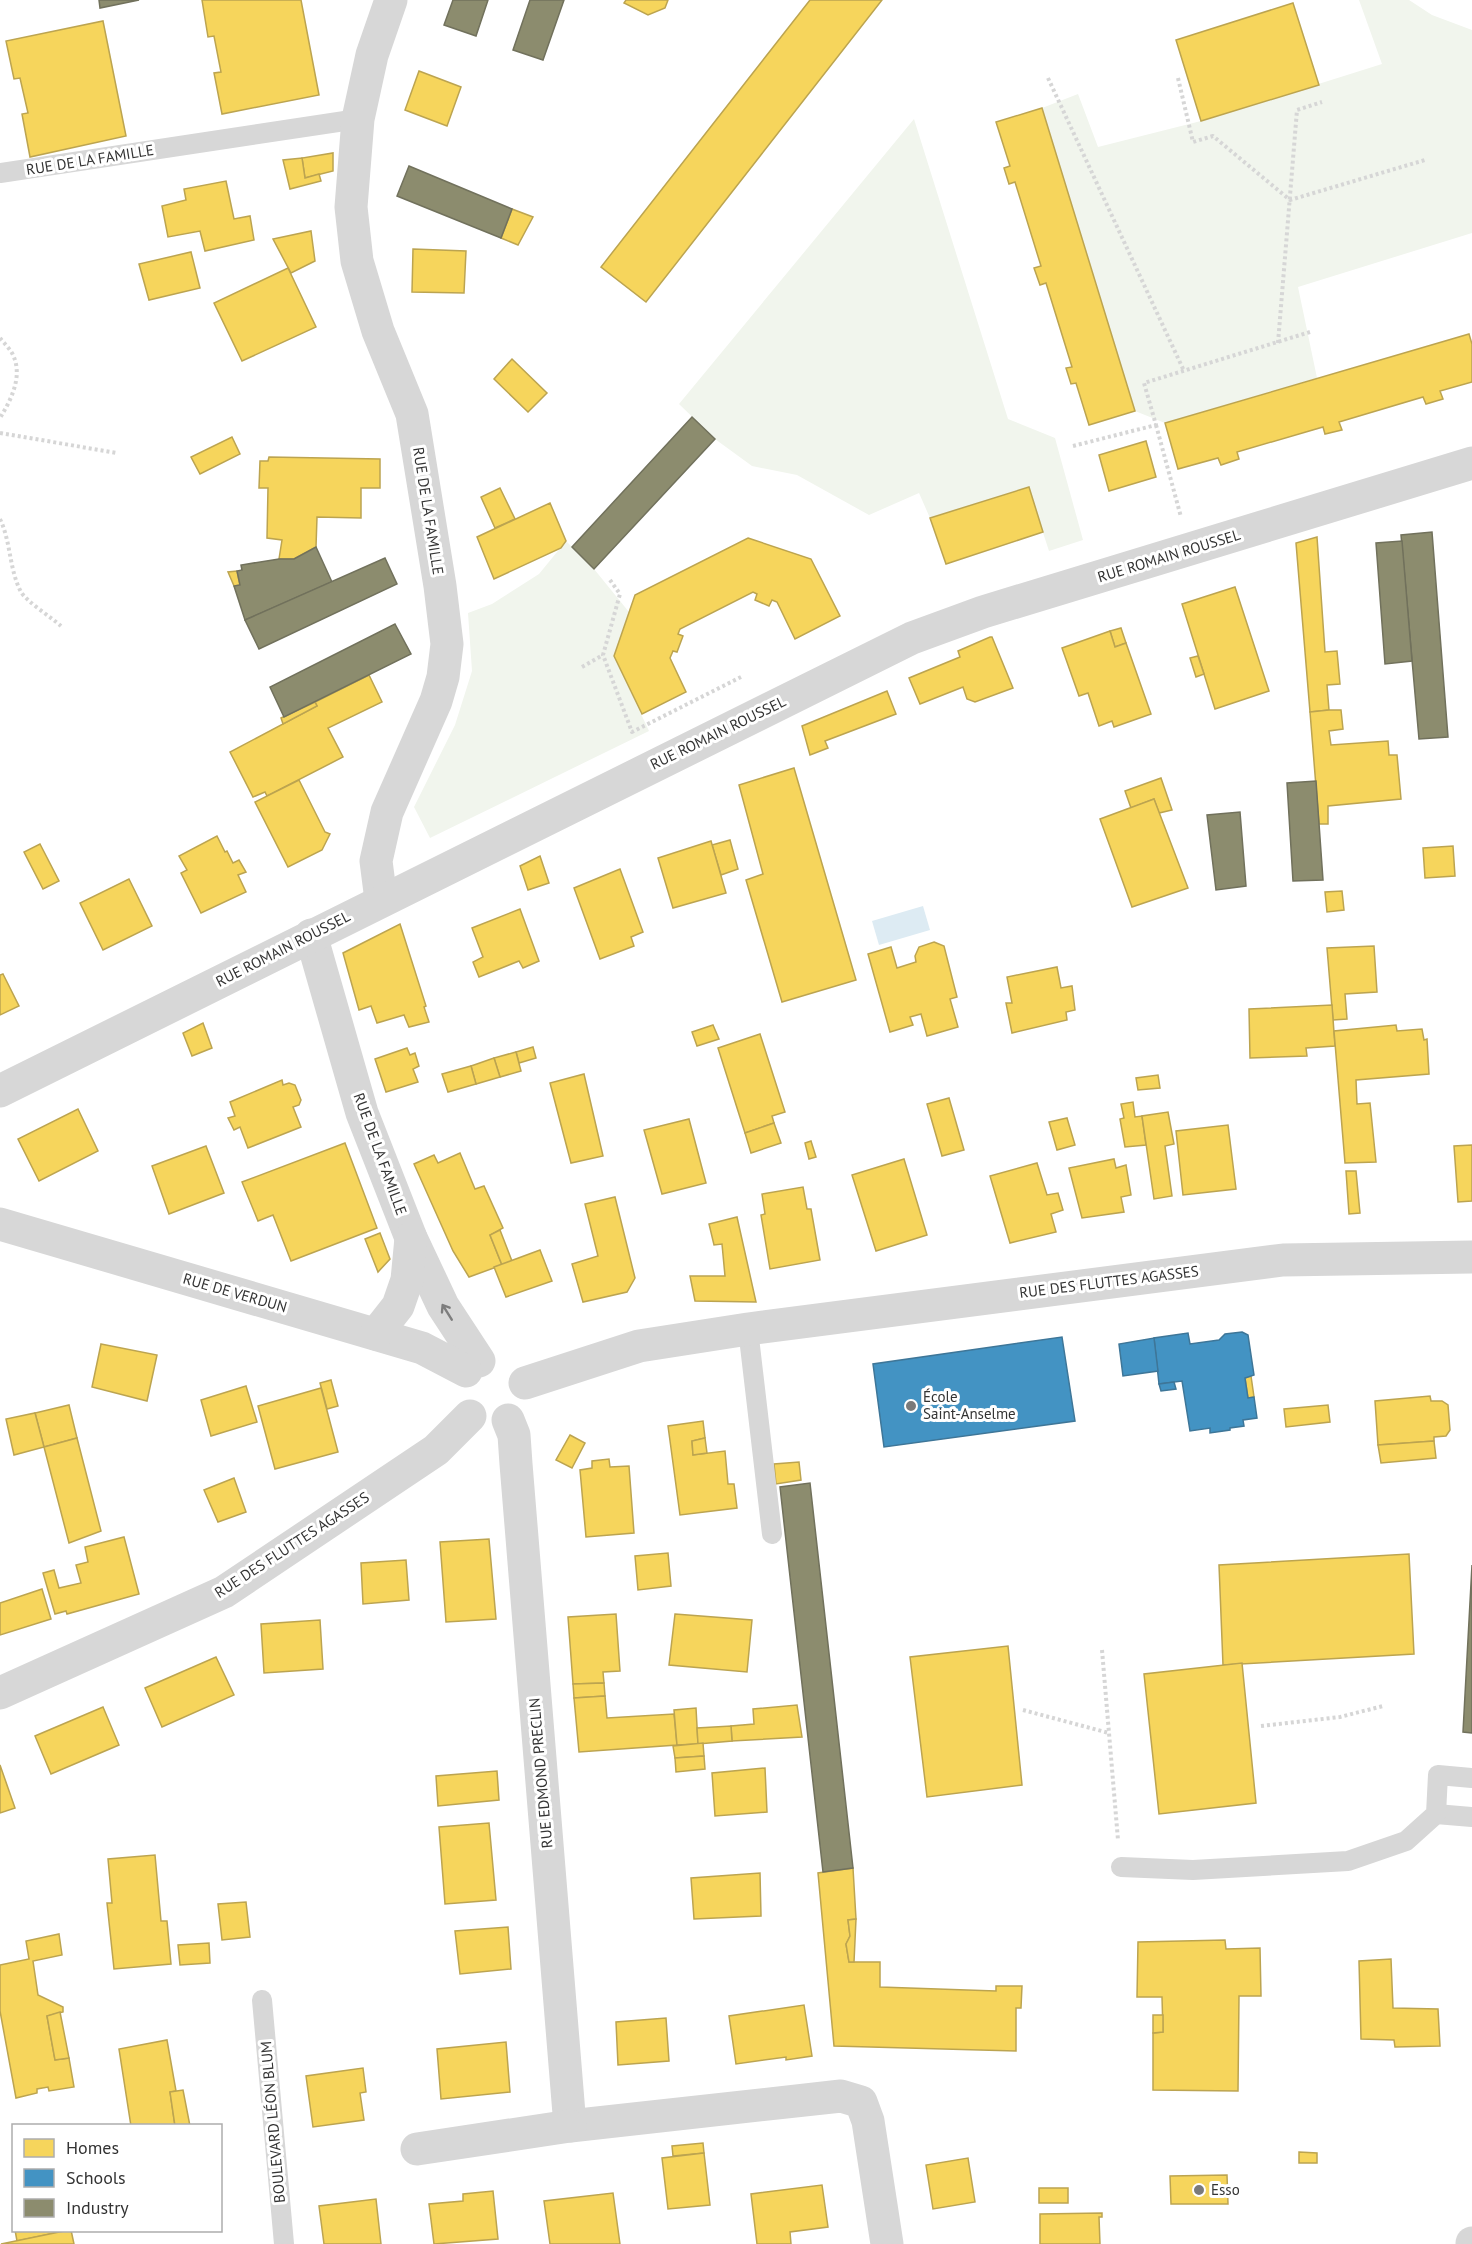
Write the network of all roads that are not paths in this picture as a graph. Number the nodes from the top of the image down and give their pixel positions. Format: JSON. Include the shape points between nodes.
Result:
{"nodes":[{"id":1,"x":391,"y":0,"type":"edge"},
{"id":2,"x":358,"y":119,"type":"junction"},
{"id":3,"x":0,"y":174,"type":"edge"},
{"id":4,"x":1472,"y":463,"type":"edge"},
{"id":5,"x":381,"y":900,"type":"junction"},
{"id":6,"x":311,"y":935,"type":"junction"},
{"id":7,"x":0,"y":1091,"type":"edge"},
{"id":8,"x":0,"y":1224,"type":"edge"},
{"id":9,"x":411,"y":1238,"type":"junction"},
{"id":10,"x":1472,"y":1257,"type":"edge"},
{"id":11,"x":748,"y":1329,"type":"junction"},
{"id":12,"x":376,"y":1334,"type":"junction"},
{"id":13,"x":473,"y":1366,"type":"junction"},
{"id":14,"x":525,"y":1383,"type":"junction"},
{"id":15,"x":470,"y":1416,"type":"junction"},
{"id":16,"x":508,"y":1420,"type":"junction"},
{"id":17,"x":772,"y":1534,"type":"dead end"},
{"id":18,"x":0,"y":1693,"type":"edge"},
{"id":19,"x":1472,"y":1778,"type":"edge"},
{"id":20,"x":1436,"y":1814,"type":"junction"},
{"id":21,"x":1472,"y":1817,"type":"edge"},
{"id":22,"x":1121,"y":1867,"type":"road end"},
{"id":23,"x":262,"y":2000,"type":"dead end"},
{"id":24,"x":570,"y":2126,"type":"junction"},
{"id":25,"x":417,"y":2149,"type":"dead end"},
{"id":26,"x":284,"y":2244,"type":"edge"},
{"id":27,"x":887,"y":2244,"type":"edge"}],
"edges":[{"from":1,"to":2,"type":"street","name":"RUE DE LA FAMILLE","via":[[372,56]]},
{"from":2,"to":3,"type":"lane","name":"RUE DE LA FAMILLE"},
{"from":2,"to":5,"type":"street","name":"RUE DE LA FAMILLE","via":[[351,207],[357,261],[378,331],[412,414],[447,644],[436,701],[387,812],[376,861]]},
{"from":4,"to":5,"type":"street","name":"RUE ROMAIN ROUSSEL","via":[[983,612],[912,638]]},
{"from":5,"to":6,"type":"street","name":"RUE ROMAIN ROUSSEL"},
{"from":6,"to":7,"type":"street","name":"RUE ROMAIN ROUSSEL"},
{"from":6,"to":9,"type":"street","name":"RUE DE LA FAMILLE","via":[[362,1113]]},
{"from":8,"to":12,"type":"street","name":"RUE DE VERDUN"},
{"from":9,"to":12,"type":"street","via":[[407,1280],[398,1306]]},
{"from":13,"to":9,"type":"street","name":"RUE DE LA FAMILLE","one_way":true},
{"from":10,"to":11,"type":"street","name":"RUE DES FLUTTES AGASSES","via":[[1283,1260]]},
{"from":11,"to":14,"type":"street","name":"RUE DES FLUTTES AGASSES","via":[[639,1346]]},
{"from":11,"to":17,"type":"lane"},
{"from":12,"to":13,"type":"street","name":"RUE DE VERDUN"},
{"from":13,"to":14,"type":"street","via":[[500,1358],[519,1370]]},
{"from":13,"to":15,"type":"street","via":[[460,1386],[463,1407]]},
{"from":14,"to":16,"type":"street","via":[[524,1401]]},
{"from":15,"to":16,"type":"street","via":[[490,1424]]},
{"from":15,"to":18,"type":"street","name":"RUE DES FLUTTES AGASSES","via":[[436,1450],[224,1592]]},
{"from":16,"to":24,"type":"street","name":"RUE EDMOND PRECLIN","via":[[514,1435]]},
{"from":19,"to":20,"type":"lane","via":[[1438,1775]]},
{"from":20,"to":21,"type":"lane"},
{"from":20,"to":22,"type":"lane","via":[[1406,1841],[1348,1861],[1193,1870]]},
{"from":23,"to":26,"type":"lane","name":"BOULEVARD LÉON BLUM"},
{"from":24,"to":25,"type":"street"},
{"from":24,"to":27,"type":"street","via":[[841,2096],[861,2102],[868,2121]]}]}
